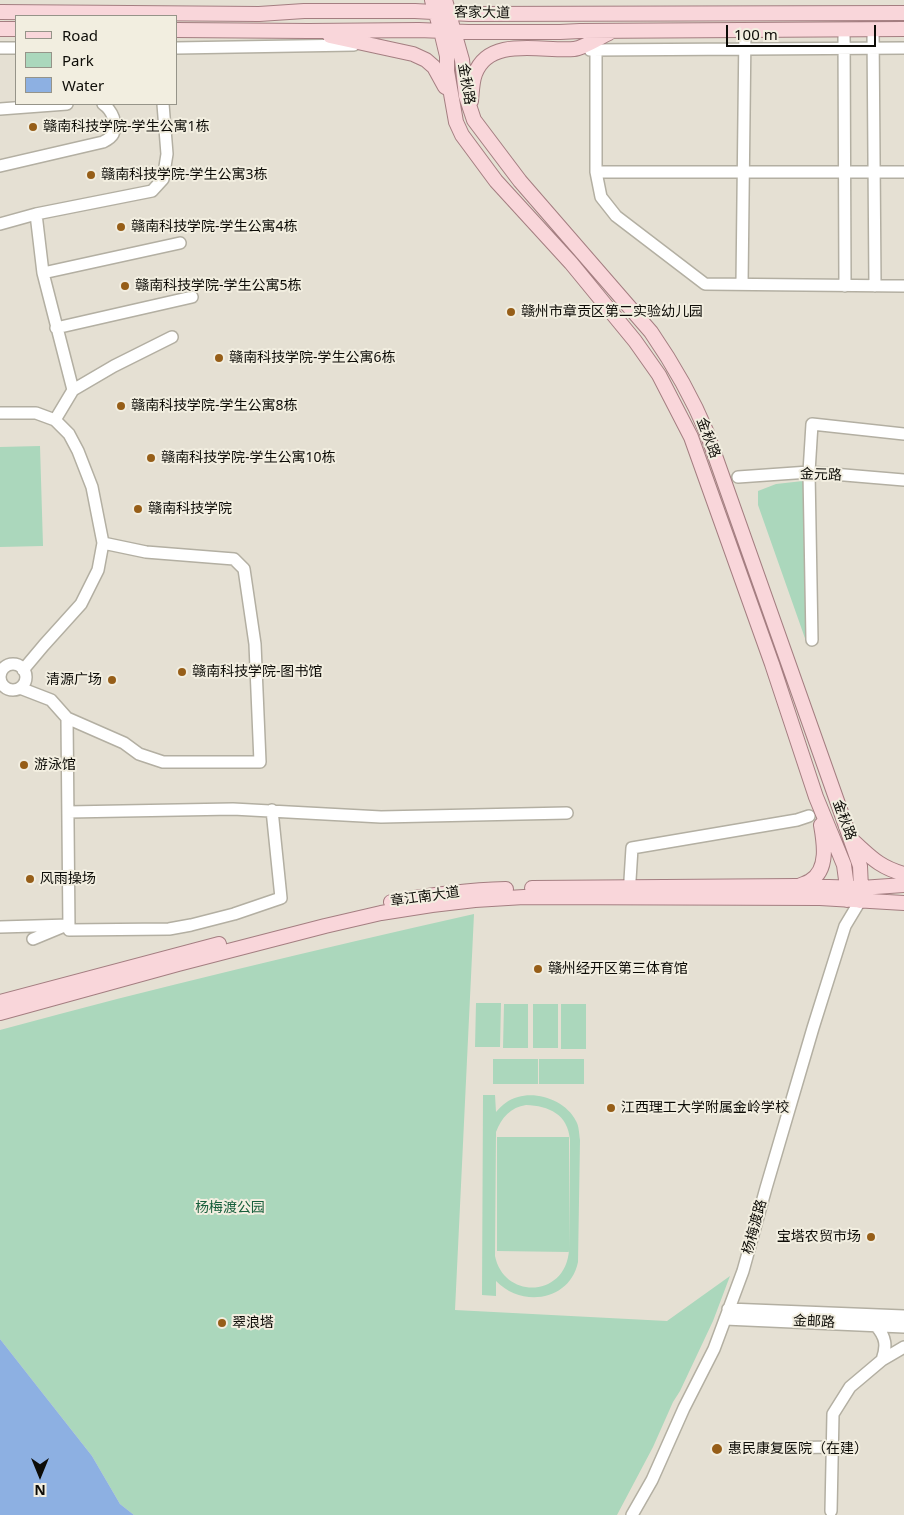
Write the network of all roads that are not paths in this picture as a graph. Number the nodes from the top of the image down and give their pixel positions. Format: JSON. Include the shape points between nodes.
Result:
{"nodes":[{"id":1,"x":440,"y":6,"type":"edge"},
{"id":2,"x":0,"y":12,"type":"edge"},
{"id":3,"x":904,"y":14,"type":"edge"},
{"id":4,"x":0,"y":29,"type":"edge"},
{"id":5,"x":15,"y":29,"type":"edge"},
{"id":6,"x":844,"y":29,"type":"junction"},
{"id":7,"x":873,"y":29,"type":"junction"},
{"id":8,"x":904,"y":29,"type":"edge"},
{"id":9,"x":178,"y":30,"type":"edge"},
{"id":10,"x":745,"y":30,"type":"junction"},
{"id":11,"x":309,"y":31,"type":"junction"},
{"id":12,"x":448,"y":31,"type":"junction"},
{"id":13,"x":613,"y":31,"type":"junction"},
{"id":14,"x":366,"y":45,"type":"junction"},
{"id":15,"x":0,"y":48,"type":"edge"},
{"id":16,"x":15,"y":48,"type":"edge"},
{"id":17,"x":178,"y":48,"type":"edge"},
{"id":18,"x":844,"y":48,"type":"junction"},
{"id":19,"x":873,"y":48,"type":"junction"},
{"id":20,"x":904,"y":48,"type":"edge"},
{"id":21,"x":576,"y":49,"type":"junction"},
{"id":22,"x":745,"y":49,"type":"junction"},
{"id":23,"x":596,"y":50,"type":"junction"},
{"id":24,"x":452,"y":101,"type":"junction"},
{"id":25,"x":54,"y":105,"type":"edge"},
{"id":26,"x":106,"y":105,"type":"edge"},
{"id":27,"x":163,"y":105,"type":"edge"},
{"id":28,"x":0,"y":109,"type":"edge"},
{"id":29,"x":469,"y":109,"type":"junction"},
{"id":30,"x":0,"y":166,"type":"edge"},
{"id":31,"x":596,"y":172,"type":"junction"},
{"id":32,"x":744,"y":172,"type":"junction"},
{"id":33,"x":845,"y":172,"type":"junction"},
{"id":34,"x":874,"y":172,"type":"junction"},
{"id":35,"x":904,"y":172,"type":"edge"},
{"id":36,"x":36,"y":214,"type":"junction"},
{"id":37,"x":0,"y":224,"type":"edge"},
{"id":38,"x":180,"y":242,"type":"dead end"},
{"id":39,"x":43,"y":272,"type":"junction"},
{"id":40,"x":742,"y":284,"type":"junction"},
{"id":41,"x":845,"y":286,"type":"junction"},
{"id":42,"x":875,"y":286,"type":"junction"},
{"id":43,"x":904,"y":286,"type":"edge"},
{"id":44,"x":192,"y":297,"type":"dead end"},
{"id":45,"x":56,"y":328,"type":"junction"},
{"id":46,"x":172,"y":337,"type":"dead end"},
{"id":47,"x":73,"y":390,"type":"junction"},
{"id":48,"x":0,"y":413,"type":"edge"},
{"id":49,"x":55,"y":420,"type":"junction"},
{"id":50,"x":904,"y":434,"type":"edge"},
{"id":51,"x":809,"y":472,"type":"junction"},
{"id":52,"x":738,"y":477,"type":"dead end"},
{"id":53,"x":904,"y":480,"type":"edge"},
{"id":54,"x":103,"y":543,"type":"junction"},
{"id":55,"x":812,"y":640,"type":"dead end"},
{"id":56,"x":23,"y":670,"type":"junction"},
{"id":57,"x":0,"y":680,"type":"edge"},
{"id":58,"x":20,"y":688,"type":"junction"},
{"id":59,"x":68,"y":718,"type":"junction"},
{"id":60,"x":816,"y":797,"type":"junction"},
{"id":61,"x":272,"y":810,"type":"junction"},
{"id":62,"x":68,"y":812,"type":"junction"},
{"id":63,"x":567,"y":813,"type":"dead end"},
{"id":64,"x":809,"y":816,"type":"dead end"},
{"id":65,"x":852,"y":840,"type":"junction"},
{"id":66,"x":904,"y":874,"type":"edge"},
{"id":67,"x":904,"y":885,"type":"edge"},
{"id":68,"x":798,"y":886,"type":"junction"},
{"id":69,"x":630,"y":892,"type":"junction"},
{"id":70,"x":854,"y":894,"type":"junction"},
{"id":71,"x":432,"y":900,"type":"junction"},
{"id":72,"x":904,"y":903,"type":"edge"},
{"id":73,"x":68,"y":925,"type":"junction"},
{"id":74,"x":0,"y":927,"type":"edge"},
{"id":75,"x":32,"y":939,"type":"dead end"},
{"id":76,"x":0,"y":1002,"type":"edge"},
{"id":77,"x":0,"y":1013,"type":"edge"},
{"id":78,"x":727,"y":1314,"type":"junction"},
{"id":79,"x":904,"y":1316,"type":"edge"},
{"id":80,"x":876,"y":1326,"type":"junction"},
{"id":81,"x":904,"y":1327,"type":"edge"},
{"id":82,"x":904,"y":1347,"type":"edge"},
{"id":83,"x":882,"y":1360,"type":"junction"},
{"id":84,"x":831,"y":1447,"type":"junction"},
{"id":85,"x":779,"y":1448,"type":"dead end"},
{"id":86,"x":831,"y":1512,"type":"dead end"},
{"id":87,"x":632,"y":1515,"type":"edge"}],
"edges":[{"from":1,"to":2,"type":"main road","name":"客家大道","via":[[259,14]]},
{"from":1,"to":3,"type":"main road","name":"客家大道"},
{"from":1,"to":12,"type":"main road"},
{"from":4,"to":5,"type":"main road"},
{"from":6,"to":7,"type":"main road","name":"客家大道"},
{"from":6,"to":10,"type":"main road","name":"客家大道"},
{"from":6,"to":18,"type":"street"},
{"from":7,"to":8,"type":"main road","name":"客家大道"},
{"from":7,"to":19,"type":"street"},
{"from":9,"to":11,"type":"main road","name":"客家大道"},
{"from":10,"to":13,"type":"main road","name":"客家大道"},
{"from":10,"to":22,"type":"street"},
{"from":11,"to":12,"type":"main road","name":"客家大道"},
{"from":11,"to":14,"type":"main road"},
{"from":12,"to":13,"type":"main road","name":"客家大道"},
{"from":12,"to":24,"type":"main road","name":"金秋路","via":[[446,56]]},
{"from":12,"to":29,"type":"main road","name":"金秋路","via":[[462,60]]},
{"from":13,"to":21,"type":"main road"},
{"from":14,"to":17,"type":"street"},
{"from":14,"to":24,"type":"main road","via":[[400,50],[426,60],[440,76]]},
{"from":15,"to":16,"type":"street"},
{"from":18,"to":19,"type":"street"},
{"from":18,"to":22,"type":"street"},
{"from":18,"to":33,"type":"street"},
{"from":19,"to":20,"type":"street"},
{"from":19,"to":34,"type":"street"},
{"from":21,"to":23,"type":"street"},
{"from":21,"to":29,"type":"main road","via":[[497,51],[483,60],[475,74]]},
{"from":22,"to":23,"type":"street"},
{"from":22,"to":32,"type":"street"},
{"from":23,"to":31,"type":"street"},
{"from":24,"to":60,"type":"main road","name":"金秋路","via":[[456,122],[476,154],[635,341],[659,375],[680,414],[706,478]]},
{"from":25,"to":28,"type":"street"},
{"from":26,"to":30,"type":"street","via":[[115,127],[112,136],[103,142]]},
{"from":27,"to":36,"type":"street","via":[[168,154],[162,179],[152,192]]},
{"from":29,"to":65,"type":"main road","name":"金秋路","via":[[480,129],[520,181],[651,332],[696,406]]},
{"from":31,"to":32,"type":"street"},
{"from":31,"to":40,"type":"street","via":[[601,197],[616,216],[705,284]]},
{"from":32,"to":33,"type":"street"},
{"from":32,"to":40,"type":"street"},
{"from":33,"to":34,"type":"street"},
{"from":33,"to":41,"type":"street"},
{"from":34,"to":35,"type":"street"},
{"from":34,"to":42,"type":"street"},
{"from":36,"to":37,"type":"street"},
{"from":36,"to":39,"type":"street"},
{"from":38,"to":39,"type":"street"},
{"from":39,"to":45,"type":"street"},
{"from":40,"to":41,"type":"street"},
{"from":41,"to":42,"type":"street"},
{"from":42,"to":43,"type":"street"},
{"from":44,"to":45,"type":"street"},
{"from":45,"to":47,"type":"street"},
{"from":46,"to":47,"type":"street"},
{"from":47,"to":49,"type":"street"},
{"from":48,"to":49,"type":"street","via":[[36,413]]},
{"from":49,"to":54,"type":"street","via":[[69,434],[78,451],[92,487]]},
{"from":50,"to":51,"type":"street","via":[[812,424]]},
{"from":51,"to":52,"type":"street","name":"金元路"},
{"from":51,"to":53,"type":"street","name":"金元路"},
{"from":51,"to":55,"type":"street"},
{"from":54,"to":56,"type":"street","via":[[98,570],[81,604]]},
{"from":54,"to":59,"type":"street","via":[[146,552],[234,559],[244,569],[255,644],[260,762],[163,762],[139,754],[124,743]]},
{"from":56,"to":57,"type":"street","via":[[16,665],[8,665]]},
{"from":56,"to":58,"type":"street","via":[[26,677]]},
{"from":57,"to":58,"type":"street","via":[[6,688]]},
{"from":58,"to":59,"type":"street","via":[[51,700]]},
{"from":59,"to":62,"type":"street"},
{"from":60,"to":68,"type":"main road","via":[[825,847],[823,862],[812,880]]},
{"from":60,"to":70,"type":"main road","name":"金秋路"},
{"from":61,"to":62,"type":"street"},
{"from":61,"to":63,"type":"street","via":[[381,817]]},
{"from":61,"to":73,"type":"street","via":[[282,898],[234,914],[169,929],[68,930]]},
{"from":62,"to":73,"type":"street"},
{"from":64,"to":69,"type":"street","via":[[632,848]]},
{"from":65,"to":66,"type":"main road","via":[[880,865]]},
{"from":65,"to":70,"type":"main road","name":"金秋路","via":[[860,866]]},
{"from":67,"to":70,"type":"main road"},
{"from":68,"to":69,"type":"main road","name":"章江南大道"},
{"from":68,"to":70,"type":"main road","name":"章江南大道"},
{"from":69,"to":70,"type":"main road","name":"章江南大道","via":[[820,898]]},
{"from":69,"to":71,"type":"main road","name":"章江南大道"},
{"from":70,"to":72,"type":"main road"},
{"from":70,"to":78,"type":"street","name":"杨梅渡路","via":[[743,1271]]},
{"from":71,"to":76,"type":"main road","name":"章江南大道","via":[[380,904],[324,917]]},
{"from":71,"to":77,"type":"main road","name":"章江南大道"},
{"from":73,"to":74,"type":"street"},
{"from":73,"to":75,"type":"street"},
{"from":78,"to":79,"type":"street","name":"金邮路"},
{"from":78,"to":80,"type":"street","name":"金邮路"},
{"from":78,"to":87,"type":"street","name":"杨梅渡路","via":[[714,1349]]},
{"from":80,"to":81,"type":"street","name":"金邮路"},
{"from":80,"to":83,"type":"street","via":[[886,1344]]},
{"from":82,"to":83,"type":"street"},
{"from":83,"to":84,"type":"street","via":[[850,1387],[836,1408]]},
{"from":84,"to":85,"type":"street"},
{"from":84,"to":86,"type":"street"}]}
